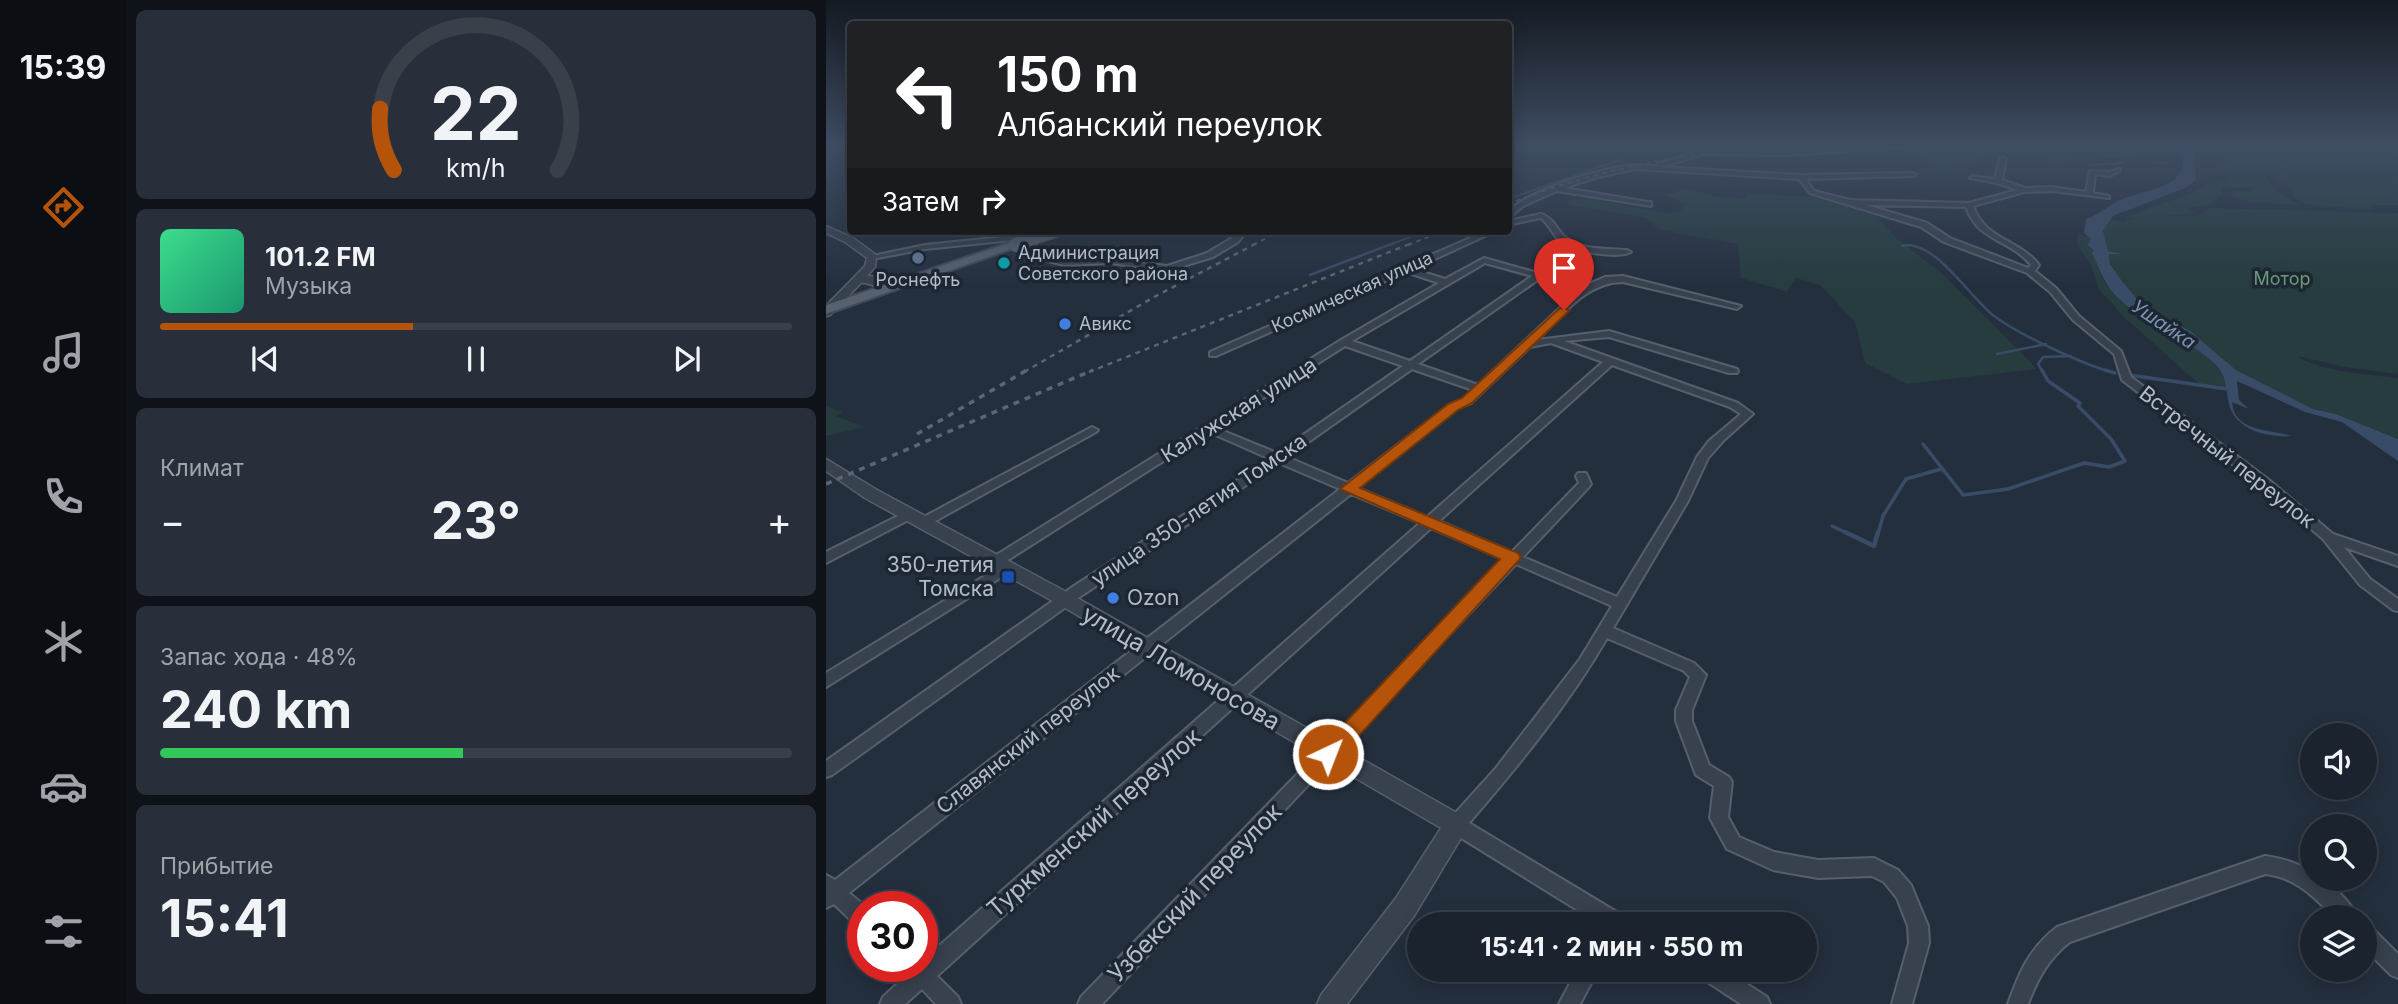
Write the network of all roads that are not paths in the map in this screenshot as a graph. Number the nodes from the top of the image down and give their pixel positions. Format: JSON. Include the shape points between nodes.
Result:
{"nodes":[{"id":1,"x":1547,"y":192,"type":"edge"},
{"id":2,"x":1578,"y":192,"type":"edge"},
{"id":3,"x":1812,"y":192,"type":"edge"},
{"id":4,"x":2017,"y":192,"type":"edge"},
{"id":5,"x":2078,"y":192,"type":"edge"},
{"id":6,"x":2089,"y":193,"type":"joint"},
{"id":7,"x":2108,"y":197,"type":"dead end"},
{"id":8,"x":1850,"y":202,"type":"junction"},
{"id":9,"x":1647,"y":204,"type":"dead end"},
{"id":10,"x":1969,"y":205,"type":"junction"},
{"id":11,"x":1512,"y":213,"type":"edge"},
{"id":12,"x":1512,"y":222,"type":"edge"},
{"id":13,"x":826,"y":229,"type":"edge"},
{"id":14,"x":1047,"y":235,"type":"edge"},
{"id":15,"x":1239,"y":235,"type":"edge"},
{"id":16,"x":1483,"y":235,"type":"edge"},
{"id":17,"x":1627,"y":251,"type":"dead end"},
{"id":18,"x":872,"y":257,"type":"junction"},
{"id":19,"x":1405,"y":269,"type":"junction"},
{"id":20,"x":2030,"y":271,"type":"junction"},
{"id":21,"x":1539,"y":275,"type":"junction"},
{"id":22,"x":859,"y":280,"type":"junction"},
{"id":23,"x":1446,"y":282,"type":"junction"},
{"id":24,"x":889,"y":288,"type":"junction"},
{"id":25,"x":1585,"y":289,"type":"junction"},
{"id":26,"x":1737,"y":306,"type":"dead end"},
{"id":27,"x":828,"y":310,"type":"edge"},
{"id":28,"x":1552,"y":340,"type":"junction"},
{"id":29,"x":1345,"y":342,"type":"junction"},
{"id":30,"x":1529,"y":344,"type":"junction"},
{"id":31,"x":1213,"y":354,"type":"dead end"},
{"id":32,"x":1610,"y":361,"type":"junction"},
{"id":33,"x":1411,"y":366,"type":"junction"},
{"id":34,"x":1733,"y":371,"type":"dead end"},
{"id":35,"x":1480,"y":389,"type":"junction"},
{"id":36,"x":1092,"y":429,"type":"dead end"},
{"id":37,"x":1210,"y":429,"type":"junction"},
{"id":38,"x":1277,"y":459,"type":"junction"},
{"id":39,"x":827,"y":465,"type":"edge"},
{"id":40,"x":1582,"y":476,"type":"dead end"},
{"id":41,"x":1348,"y":489,"type":"junction"},
{"id":42,"x":917,"y":518,"type":"junction"},
{"id":43,"x":1430,"y":522,"type":"junction"},
{"id":44,"x":2328,"y":537,"type":"junction"},
{"id":45,"x":826,"y":558,"type":"edge"},
{"id":46,"x":1512,"y":558,"type":"junction"},
{"id":47,"x":2398,"y":561,"type":"edge"},
{"id":48,"x":1001,"y":565,"type":"junction"},
{"id":49,"x":1066,"y":600,"type":"junction"},
{"id":50,"x":1619,"y":603,"type":"junction"},
{"id":51,"x":2398,"y":606,"type":"edge"},
{"id":52,"x":1604,"y":630,"type":"junction"},
{"id":53,"x":1144,"y":647,"type":"junction"},
{"id":54,"x":826,"y":681,"type":"edge"},
{"id":55,"x":1234,"y":699,"type":"junction"},
{"id":56,"x":1328,"y":754,"type":"junction"},
{"id":57,"x":826,"y":770,"type":"edge"},
{"id":58,"x":1456,"y":825,"type":"junction"},
{"id":59,"x":829,"y":892,"type":"edge"},
{"id":60,"x":2335,"y":905,"type":"edge"},
{"id":61,"x":847,"y":906,"type":"edge"},
{"id":62,"x":1597,"y":912,"type":"edge"},
{"id":63,"x":2377,"y":947,"type":"edge"},
{"id":64,"x":938,"y":953,"type":"edge"},
{"id":65,"x":2398,"y":968,"type":"edge"},
{"id":66,"x":908,"y":982,"type":"edge"},
{"id":67,"x":930,"y":982,"type":"edge"},
{"id":68,"x":1581,"y":982,"type":"edge"},
{"id":69,"x":1726,"y":982,"type":"edge"},
{"id":70,"x":890,"y":1004,"type":"edge"},
{"id":71,"x":951,"y":1004,"type":"edge"},
{"id":72,"x":1088,"y":1004,"type":"edge"},
{"id":73,"x":1330,"y":1004,"type":"edge"},
{"id":74,"x":1569,"y":1004,"type":"edge"},
{"id":75,"x":1760,"y":1004,"type":"edge"},
{"id":76,"x":1902,"y":1004,"type":"edge"},
{"id":77,"x":2018,"y":1004,"type":"edge"}],
"edges":[{"from":1,"to":11,"type":"street"},
{"from":2,"to":9,"type":"street"},
{"from":3,"to":8,"type":"street"},
{"from":4,"to":10,"type":"street"},
{"from":5,"to":6,"type":"street"},
{"from":6,"to":7,"type":"street"},
{"from":8,"to":10,"type":"street"},
{"from":8,"to":20,"type":"street","via":[[1924,225],[1947,240]]},
{"from":10,"to":20,"type":"street","name":"Встречный переулок","via":[[1995,240],[2030,257],[2035,265]]},
{"from":12,"to":17,"type":"street","via":[[1541,216],[1562,239],[1577,246]]},
{"from":13,"to":18,"type":"street"},
{"from":14,"to":24,"type":"main road","bridge":true},
{"from":15,"to":18,"type":"street","via":[[1210,254],[1167,269],[1111,261],[1064,263],[1031,254],[1033,240],[1022,237]]},
{"from":16,"to":19,"type":"street","name":"Космическая улица"},
{"from":18,"to":22,"type":"street"},
{"from":19,"to":23,"type":"street"},
{"from":19,"to":31,"type":"street","name":"Космическая улица"},
{"from":20,"to":44,"type":"street","name":"Встречный переулок","via":[[2118,353],[2126,378],[2215,442]]},
{"from":21,"to":23,"type":"street","name":"Калужская улица","via":[[1485,260]]},
{"from":21,"to":25,"type":"street"},
{"from":21,"to":33,"type":"street","name":"улица 350-летия Томска"},
{"from":22,"to":24,"type":"street","via":[[872,279]]},
{"from":22,"to":27,"type":"street"},
{"from":23,"to":29,"type":"street","name":"Калужская улица"},
{"from":24,"to":27,"type":"main road"},
{"from":25,"to":26,"type":"street","via":[[1608,279],[1623,279]]},
{"from":25,"to":30,"type":"street","name":"Славянский переулок"},
{"from":28,"to":30,"type":"street"},
{"from":28,"to":32,"type":"street"},
{"from":28,"to":34,"type":"street","via":[[1609,334]]},
{"from":29,"to":33,"type":"street"},
{"from":29,"to":37,"type":"street","name":"Калужская улица"},
{"from":30,"to":35,"type":"street","name":"Славянский переулок"},
{"from":32,"to":43,"type":"street","name":"Туркменский переулок"},
{"from":32,"to":50,"type":"street","via":[[1734,404],[1748,414],[1718,438],[1698,465],[1688,495]]},
{"from":33,"to":35,"type":"street"},
{"from":33,"to":38,"type":"street","name":"улица 350-летия Томска"},
{"from":35,"to":41,"type":"street","name":"Славянский переулок"},
{"from":36,"to":42,"type":"street"},
{"from":37,"to":38,"type":"street"},
{"from":37,"to":48,"type":"street","name":"Калужская улица"},
{"from":38,"to":41,"type":"street"},
{"from":38,"to":49,"type":"street","name":"улица 350-летия Томска"},
{"from":39,"to":42,"type":"street","name":"улица Ломоносова"},
{"from":40,"to":46,"type":"street","name":"Узбекский переулок","via":[[1585,484]]},
{"from":41,"to":43,"type":"street"},
{"from":41,"to":53,"type":"street","name":"Славянский переулок"},
{"from":42,"to":45,"type":"street"},
{"from":42,"to":48,"type":"street","name":"улица Ломоносова"},
{"from":43,"to":46,"type":"street"},
{"from":43,"to":55,"type":"street","name":"Туркменский переулок"},
{"from":44,"to":47,"type":"street"},
{"from":44,"to":51,"type":"street","name":"Встречный переулок","via":[[2365,582]]},
{"from":46,"to":50,"type":"street"},
{"from":46,"to":56,"type":"street","name":"Узбекский переулок"},
{"from":48,"to":49,"type":"street","name":"улица Ломоносова"},
{"from":48,"to":54,"type":"street","name":"Калужская улица"},
{"from":49,"to":53,"type":"street","name":"улица Ломоносова"},
{"from":49,"to":57,"type":"street","name":"улица 350-летия Томска"},
{"from":50,"to":52,"type":"street"},
{"from":52,"to":58,"type":"street","via":[[1585,663],[1503,773]]},
{"from":52,"to":76,"type":"street","via":[[1698,675],[1684,721],[1702,770],[1723,782],[1719,818],[1732,843],[1773,861],[1818,869],[1874,867],[1891,876],[1904,892],[1918,926],[1919,943]]},
{"from":53,"to":55,"type":"street","name":"улица Ломоносова"},
{"from":53,"to":59,"type":"street","name":"Славянский переулок"},
{"from":55,"to":56,"type":"street","name":"улица Ломоносова"},
{"from":55,"to":64,"type":"street","name":"Туркменский переулок"},
{"from":56,"to":58,"type":"street","name":"улица Ломоносова"},
{"from":56,"to":72,"type":"street","name":"Узбекский переулок"},
{"from":58,"to":62,"type":"street","name":"улица Ломоносова"},
{"from":58,"to":73,"type":"street","via":[[1405,907]]},
{"from":59,"to":61,"type":"street"},
{"from":60,"to":77,"type":"street","via":[[2305,876],[2282,865],[2265,864],[2064,934],[2043,949]]},
{"from":63,"to":65,"type":"street"},
{"from":66,"to":70,"type":"street","name":"Туркменский переулок"},
{"from":67,"to":71,"type":"street"},
{"from":68,"to":74,"type":"street"},
{"from":69,"to":75,"type":"street"}]}
